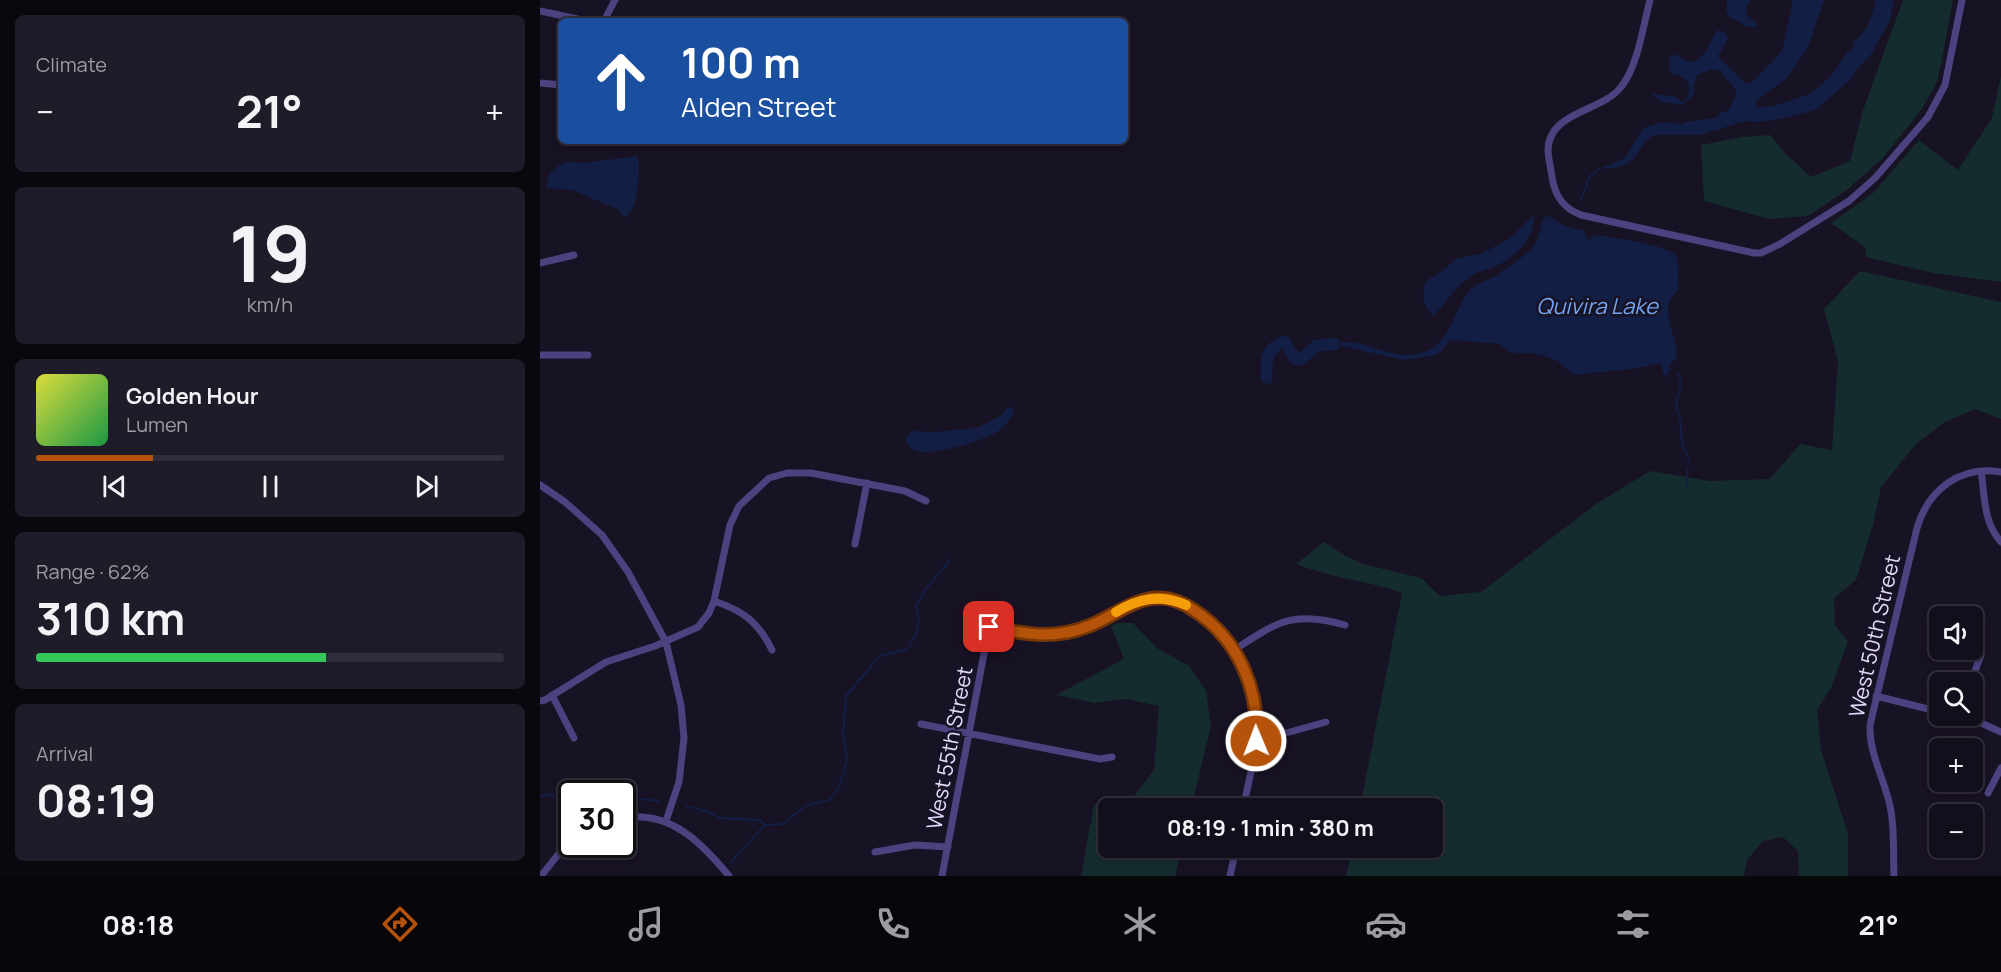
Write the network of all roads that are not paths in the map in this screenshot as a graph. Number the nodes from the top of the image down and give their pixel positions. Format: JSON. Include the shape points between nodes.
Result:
{"nodes":[{"id":1,"x":615,"y":0,"type":"edge"},
{"id":2,"x":1650,"y":0,"type":"edge"},
{"id":3,"x":1962,"y":0,"type":"edge"},
{"id":4,"x":540,"y":11,"type":"edge"},
{"id":5,"x":573,"y":18,"type":"edge"},
{"id":6,"x":606,"y":18,"type":"edge"},
{"id":7,"x":540,"y":83,"type":"edge"},
{"id":8,"x":558,"y":85,"type":"edge"},
{"id":9,"x":574,"y":255,"type":"dead end"},
{"id":10,"x":540,"y":262,"type":"edge"},
{"id":11,"x":540,"y":355,"type":"edge"},
{"id":12,"x":588,"y":355,"type":"dead end"},
{"id":13,"x":1981,"y":471,"type":"junction"},
{"id":14,"x":2001,"y":472,"type":"edge"},
{"id":15,"x":867,"y":483,"type":"junction"},
{"id":16,"x":540,"y":485,"type":"edge"},
{"id":17,"x":926,"y":501,"type":"dead end"},
{"id":18,"x":2001,"y":542,"type":"edge"},
{"id":19,"x":855,"y":544,"type":"dead end"},
{"id":20,"x":714,"y":601,"type":"junction"},
{"id":21,"x":1345,"y":625,"type":"dead end"},
{"id":22,"x":666,"y":642,"type":"junction"},
{"id":23,"x":772,"y":650,"type":"dead end"},
{"id":24,"x":1234,"y":650,"type":"junction"},
{"id":25,"x":552,"y":695,"type":"junction"},
{"id":26,"x":1876,"y":696,"type":"junction"},
{"id":27,"x":540,"y":700,"type":"edge"},
{"id":28,"x":1929,"y":709,"type":"edge"},
{"id":29,"x":1326,"y":722,"type":"dead end"},
{"id":30,"x":921,"y":724,"type":"dead end"},
{"id":31,"x":1983,"y":724,"type":"edge"},
{"id":32,"x":2001,"y":732,"type":"edge"},
{"id":33,"x":1256,"y":733,"type":"junction"},
{"id":34,"x":969,"y":734,"type":"junction"},
{"id":35,"x":574,"y":738,"type":"dead end"},
{"id":36,"x":1112,"y":757,"type":"dead end"},
{"id":37,"x":2001,"y":768,"type":"edge"},
{"id":38,"x":1988,"y":794,"type":"dead end"},
{"id":39,"x":1245,"y":798,"type":"edge"},
{"id":40,"x":636,"y":817,"type":"edge"},
{"id":41,"x":666,"y":821,"type":"junction"},
{"id":42,"x":948,"y":847,"type":"junction"},
{"id":43,"x":875,"y":852,"type":"dead end"},
{"id":44,"x":558,"y":855,"type":"edge"},
{"id":45,"x":1234,"y":858,"type":"edge"},
{"id":46,"x":541,"y":876,"type":"edge"},
{"id":47,"x":729,"y":876,"type":"edge"},
{"id":48,"x":942,"y":876,"type":"edge"},
{"id":49,"x":1230,"y":876,"type":"edge"},
{"id":50,"x":1894,"y":876,"type":"edge"}],
"edges":[{"from":1,"to":6,"type":"street"},
{"from":2,"to":3,"type":"street","via":[[1632,67],[1622,87],[1609,99],[1555,129],[1548,149],[1561,202],[1581,215],[1761,253],[1824,218],[1862,191],[1928,117],[1945,85]]},
{"from":4,"to":5,"type":"street"},
{"from":7,"to":8,"type":"street"},
{"from":9,"to":10,"type":"street"},
{"from":11,"to":12,"type":"street"},
{"from":13,"to":14,"type":"street"},
{"from":13,"to":18,"type":"street","via":[[1986,514]]},
{"from":13,"to":26,"type":"street","name":"West 50th Street","via":[[1951,481],[1932,496],[1921,514]]},
{"from":15,"to":17,"type":"street","via":[[905,491]]},
{"from":15,"to":19,"type":"street"},
{"from":15,"to":20,"type":"street","via":[[811,473],[769,478],[739,506],[730,525]]},
{"from":16,"to":22,"type":"street","via":[[602,535],[628,572]]},
{"from":20,"to":22,"type":"street","via":[[698,627]]},
{"from":20,"to":23,"type":"street","via":[[745,614],[765,635]]},
{"from":21,"to":24,"type":"street","via":[[1321,618],[1299,618],[1279,624]]},
{"from":22,"to":25,"type":"street","via":[[606,662]]},
{"from":22,"to":41,"type":"street","via":[[681,705],[684,738],[679,782]]},
{"from":24,"to":33,"type":"street","via":[[1252,695]]},
{"from":24,"to":34,"type":"street","name":"West 55th Street","via":[[1211,621],[1185,604],[1161,598],[1141,600],[1087,627],[1053,636],[989,627]]},
{"from":25,"to":27,"type":"street"},
{"from":25,"to":35,"type":"street"},
{"from":26,"to":28,"type":"street"},
{"from":26,"to":50,"type":"street","name":"West 50th Street","via":[[1870,742],[1892,817]]},
{"from":29,"to":33,"type":"street","via":[[1286,734]]},
{"from":30,"to":34,"type":"street"},
{"from":31,"to":32,"type":"street"},
{"from":33,"to":39,"type":"street"},
{"from":34,"to":36,"type":"street","via":[[1100,759]]},
{"from":34,"to":42,"type":"street","name":"West 55th Street"},
{"from":37,"to":38,"type":"street"},
{"from":40,"to":41,"type":"street"},
{"from":41,"to":47,"type":"street","via":[[710,853]]},
{"from":42,"to":43,"type":"street","via":[[915,845]]},
{"from":42,"to":48,"type":"street","name":"West 55th Street"},
{"from":44,"to":46,"type":"street"},
{"from":45,"to":49,"type":"street"}]}
